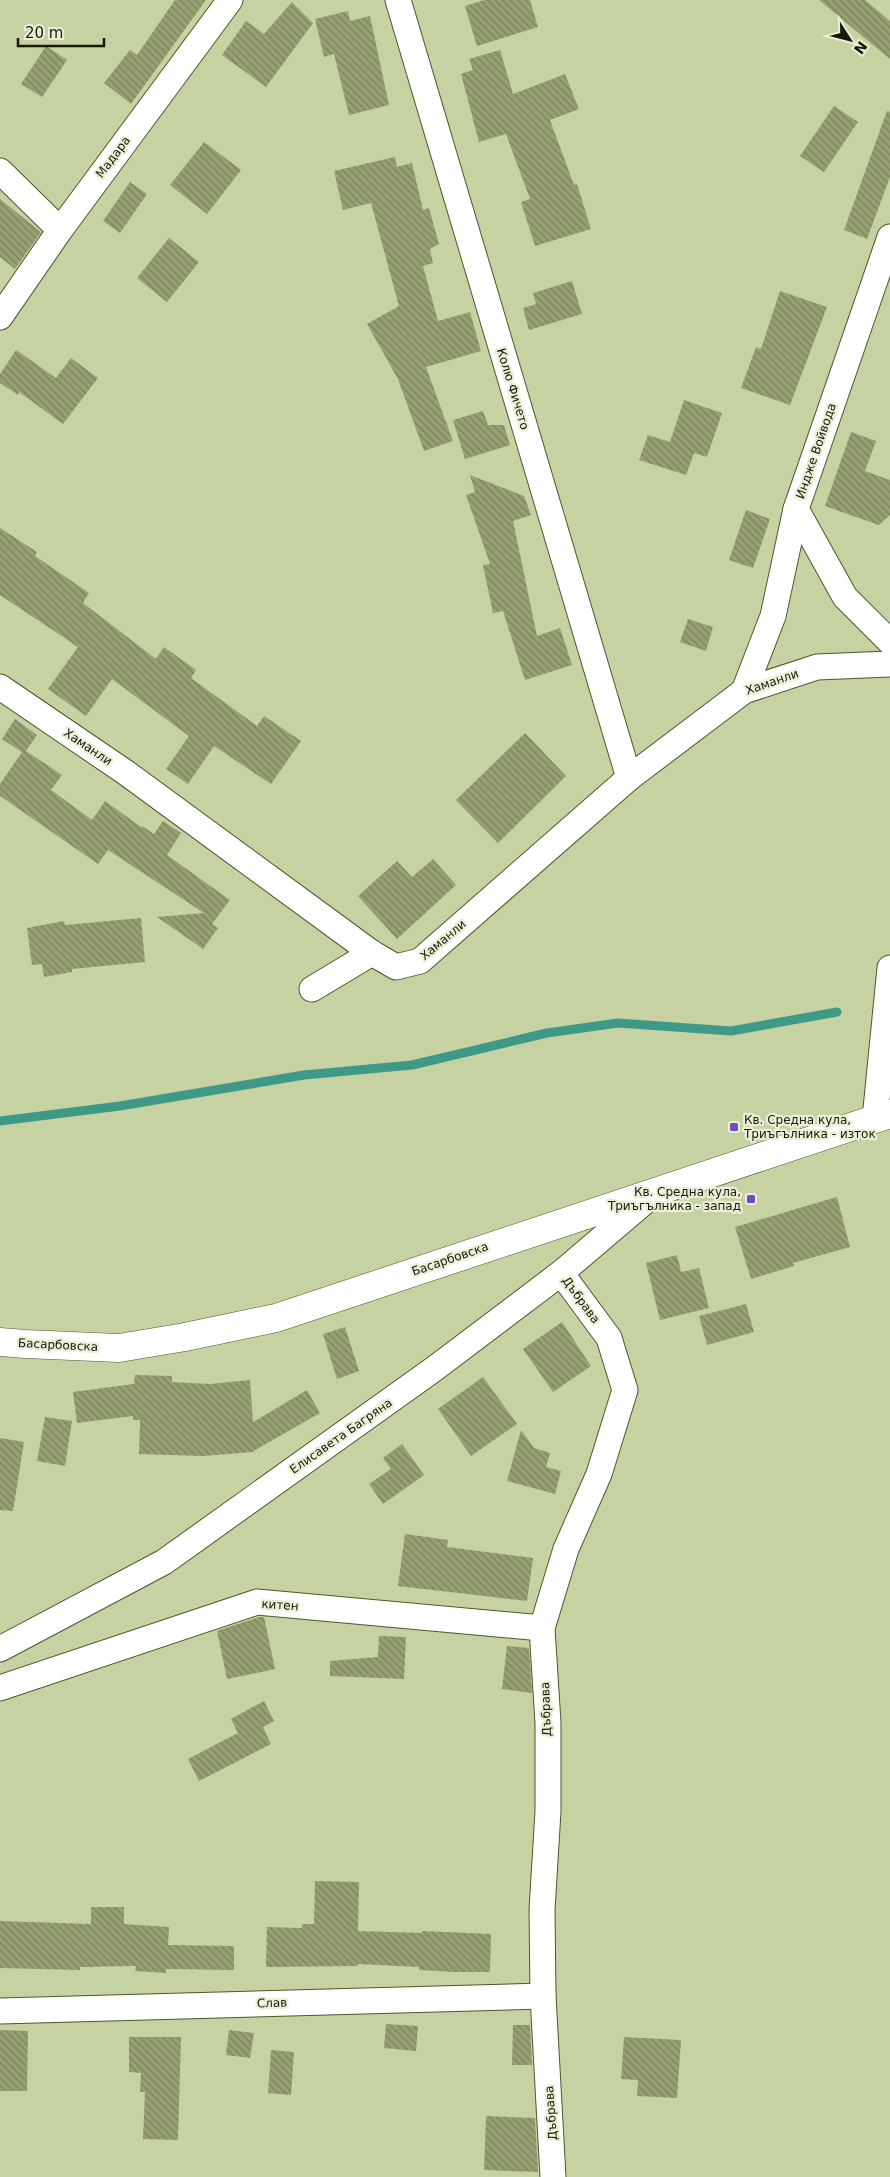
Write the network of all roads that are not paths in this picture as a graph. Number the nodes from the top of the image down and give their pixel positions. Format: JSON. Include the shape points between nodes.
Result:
{"nodes":[{"id":1,"x":230,"y":0,"type":"edge"},
{"id":2,"x":398,"y":0,"type":"edge"},
{"id":3,"x":0,"y":172,"type":"edge"},
{"id":4,"x":60,"y":230,"type":"junction"},
{"id":5,"x":890,"y":237,"type":"edge"},
{"id":6,"x":0,"y":317,"type":"edge"},
{"id":7,"x":796,"y":509,"type":"junction"},
{"id":8,"x":890,"y":642,"type":"edge"},
{"id":9,"x":890,"y":664,"type":"edge"},
{"id":10,"x":0,"y":687,"type":"edge"},
{"id":11,"x":744,"y":691,"type":"junction"},
{"id":12,"x":629,"y":778,"type":"junction"},
{"id":13,"x":372,"y":954,"type":"junction"},
{"id":14,"x":890,"y":968,"type":"edge"},
{"id":15,"x":312,"y":989,"type":"dead end"},
{"id":16,"x":882,"y":1116,"type":"edge"},
{"id":17,"x":659,"y":1190,"type":"junction"},
{"id":18,"x":561,"y":1273,"type":"junction"},
{"id":19,"x":0,"y":1342,"type":"edge"},
{"id":20,"x":542,"y":1628,"type":"junction"},
{"id":21,"x":0,"y":1649,"type":"edge"},
{"id":22,"x":0,"y":1688,"type":"edge"},
{"id":23,"x":543,"y":1996,"type":"junction"},
{"id":24,"x":0,"y":2011,"type":"edge"},
{"id":25,"x":554,"y":2177,"type":"edge"}],
"edges":[{"from":1,"to":4,"type":"street","name":"Мадара"},
{"from":2,"to":12,"type":"street","name":"Колю Фичето"},
{"from":3,"to":4,"type":"street"},
{"from":4,"to":6,"type":"street","name":"Мадара"},
{"from":5,"to":7,"type":"street","name":"Индже Войвода"},
{"from":7,"to":8,"type":"street","name":"Индже Войвода","via":[[845,597]]},
{"from":7,"to":11,"type":"street","via":[[773,616]]},
{"from":9,"to":11,"type":"street","name":"Хаманли","via":[[816,667]]},
{"from":10,"to":13,"type":"street","name":"Хаманли","via":[[125,772]]},
{"from":11,"to":12,"type":"street","name":"Хаманли"},
{"from":12,"to":13,"type":"street","name":"Хаманли","via":[[420,960],[396,967]]},
{"from":13,"to":15,"type":"street"},
{"from":14,"to":16,"type":"street"},
{"from":16,"to":17,"type":"street","name":"Басарбовска"},
{"from":17,"to":18,"type":"street","name":"Елисавета Багряна"},
{"from":17,"to":19,"type":"street","name":"Басарбовска","via":[[276,1318],[119,1348]]},
{"from":18,"to":20,"type":"street","name":"Дъбрава","via":[[609,1338],[625,1390],[599,1474],[566,1549]]},
{"from":18,"to":21,"type":"street","name":"Елисавета Багряна","via":[[434,1369],[164,1562]]},
{"from":20,"to":22,"type":"street","name":"китен","via":[[257,1602]]},
{"from":20,"to":23,"type":"street","name":"Дъбрава","via":[[548,1723],[548,1811],[542,1910]]},
{"from":23,"to":24,"type":"street","name":"Слав"},
{"from":23,"to":25,"type":"street","name":"Дъбрава"}]}
